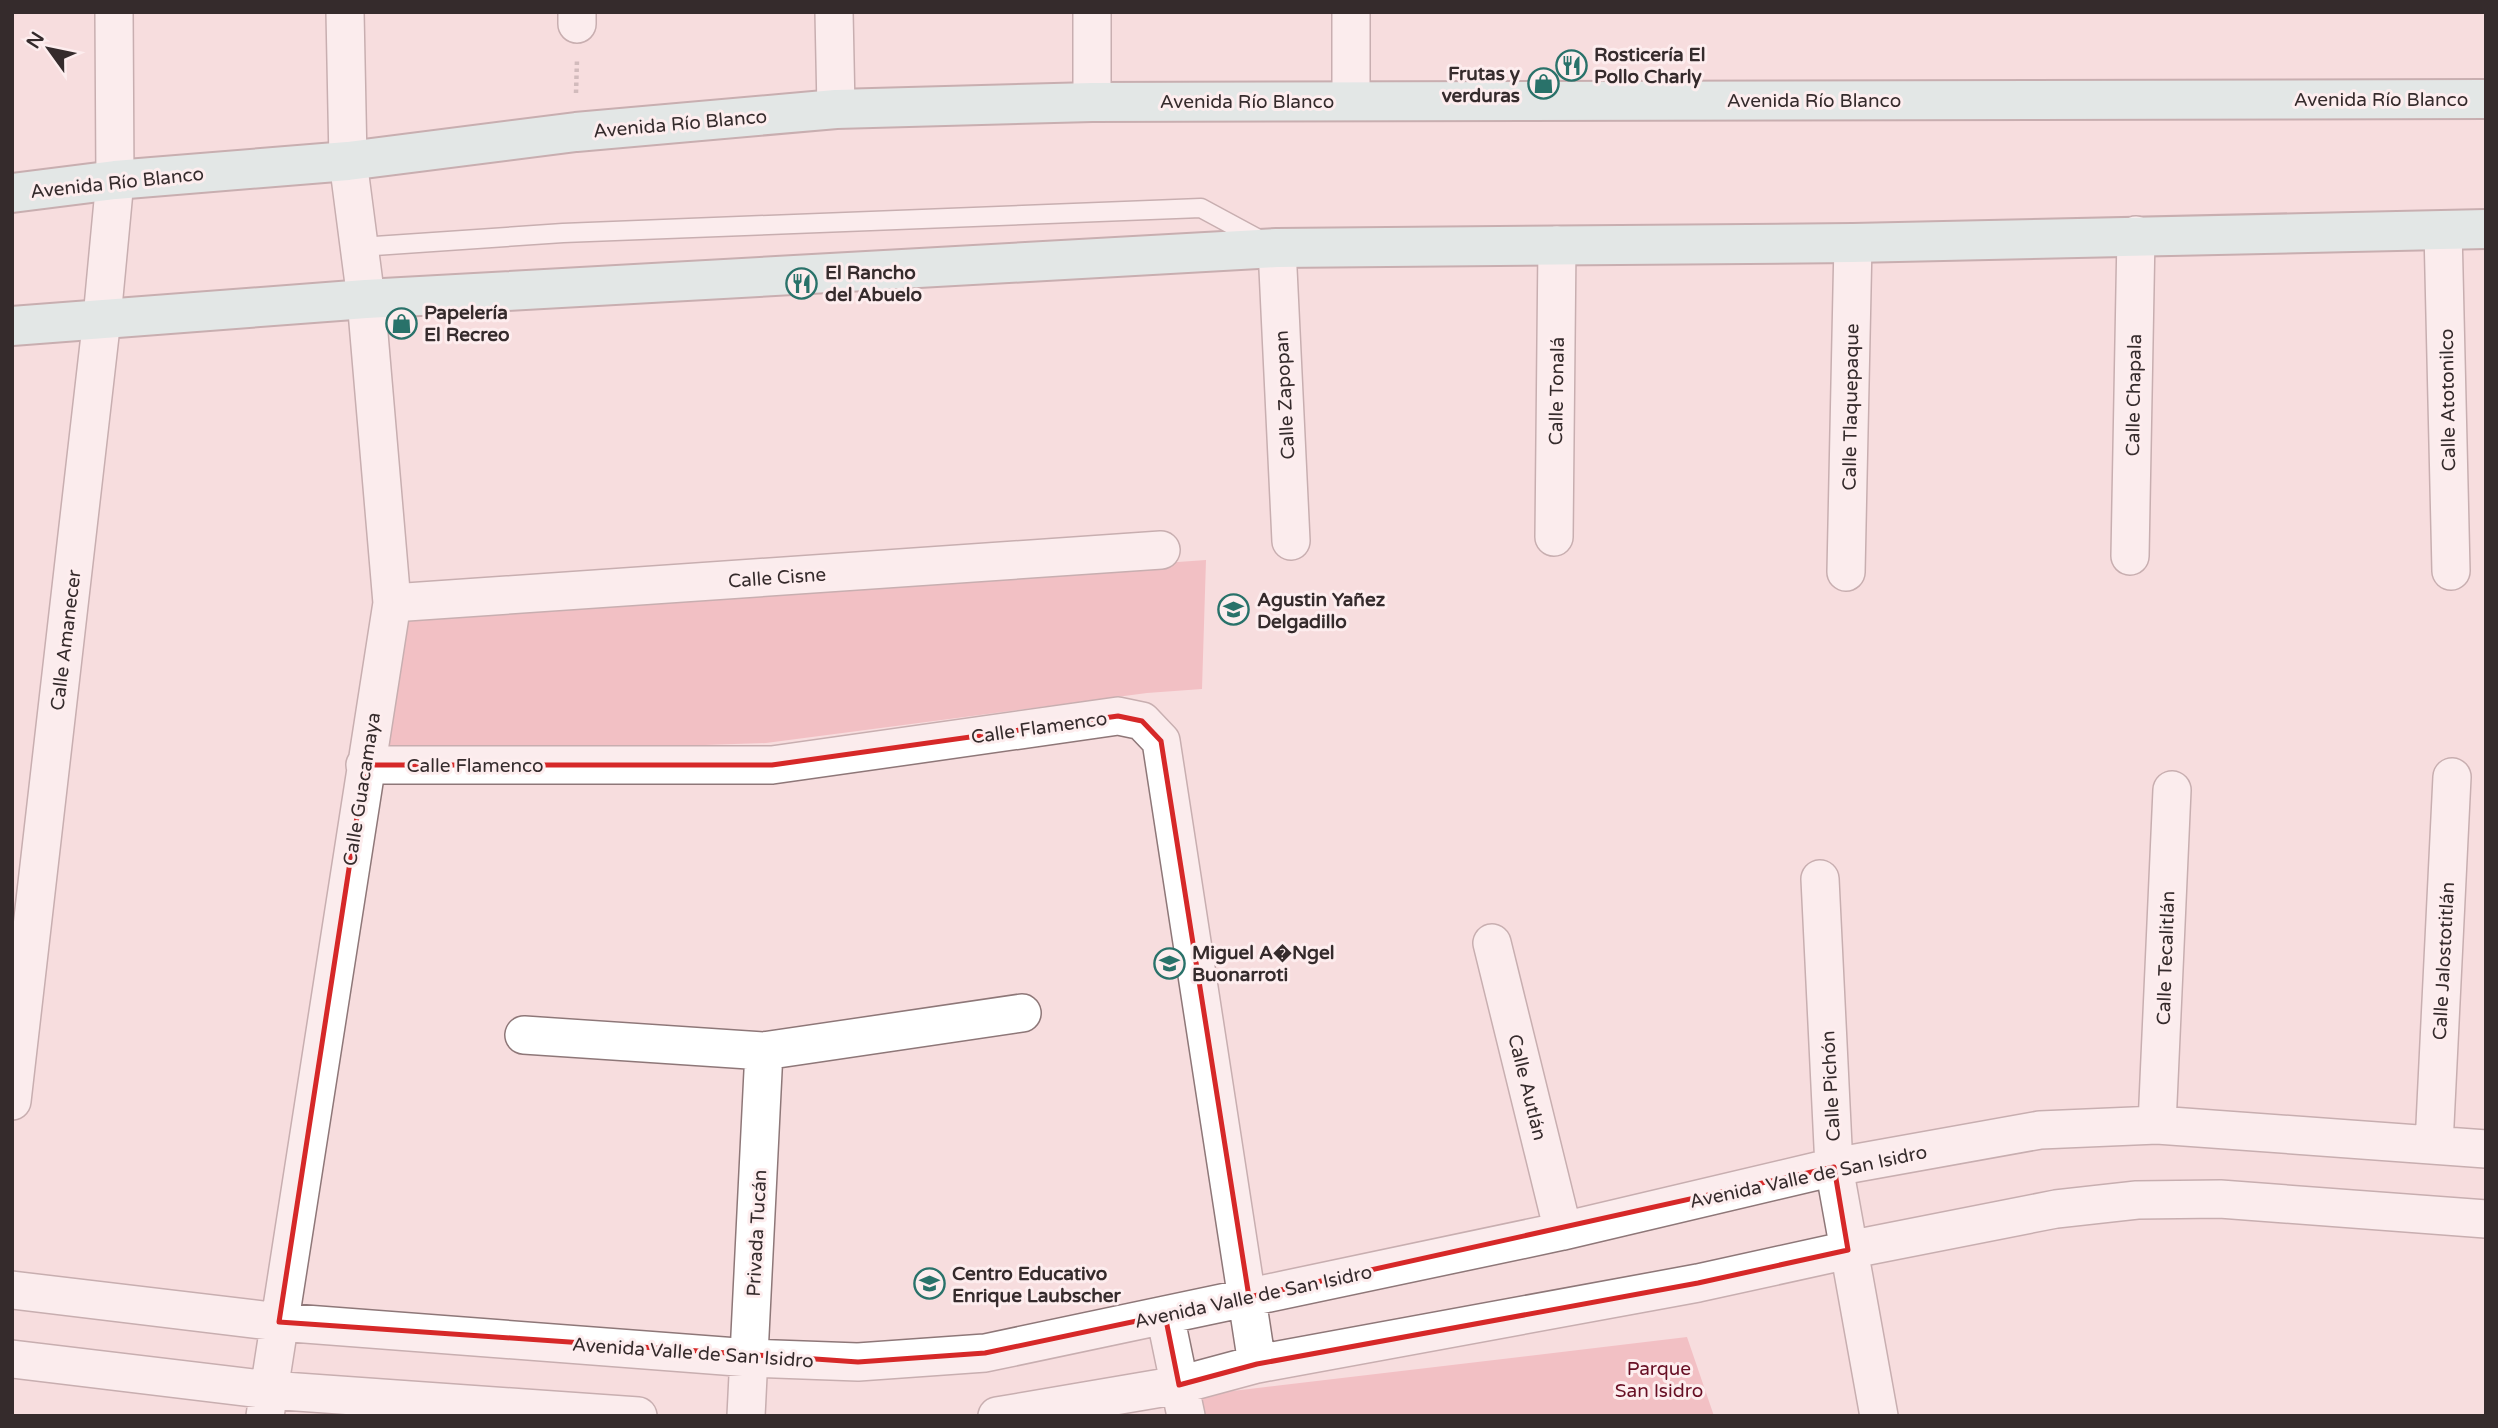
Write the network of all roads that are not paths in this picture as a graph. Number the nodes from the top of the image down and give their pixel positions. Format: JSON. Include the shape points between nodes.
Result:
{"nodes":[{"id":1,"x":114,"y":12,"type":"edge"},
{"id":2,"x":345,"y":12,"type":"edge"},
{"id":3,"x":834,"y":12,"type":"edge"},
{"id":4,"x":1092,"y":12,"type":"edge"},
{"id":5,"x":1351,"y":12,"type":"edge"},
{"id":6,"x":2486,"y":99,"type":"edge"},
{"id":7,"x":1351,"y":101,"type":"junction"},
{"id":8,"x":1091,"y":102,"type":"junction"},
{"id":9,"x":836,"y":109,"type":"junction"},
{"id":10,"x":348,"y":161,"type":"junction"},
{"id":11,"x":115,"y":180,"type":"junction"},
{"id":12,"x":12,"y":193,"type":"edge"},
{"id":13,"x":2486,"y":229,"type":"edge"},
{"id":14,"x":2444,"y":230,"type":"junction"},
{"id":15,"x":2136,"y":235,"type":"junction"},
{"id":16,"x":1853,"y":243,"type":"junction"},
{"id":17,"x":1557,"y":245,"type":"junction"},
{"id":18,"x":360,"y":247,"type":"junction"},
{"id":19,"x":1277,"y":248,"type":"junction"},
{"id":20,"x":366,"y":299,"type":"junction"},
{"id":21,"x":102,"y":318,"type":"junction"},
{"id":22,"x":12,"y":326,"type":"edge"},
{"id":23,"x":1554,"y":537,"type":"dead end"},
{"id":24,"x":1291,"y":541,"type":"dead end"},
{"id":25,"x":1161,"y":550,"type":"dead end"},
{"id":26,"x":2130,"y":556,"type":"dead end"},
{"id":27,"x":2451,"y":571,"type":"dead end"},
{"id":28,"x":1846,"y":572,"type":"dead end"},
{"id":29,"x":392,"y":603,"type":"junction"},
{"id":30,"x":365,"y":765,"type":"junction"},
{"id":31,"x":2452,"y":778,"type":"dead end"},
{"id":32,"x":2172,"y":790,"type":"dead end"},
{"id":33,"x":1820,"y":879,"type":"dead end"},
{"id":34,"x":1492,"y":943,"type":"dead end"},
{"id":35,"x":1022,"y":1013,"type":"dead end"},
{"id":36,"x":524,"y":1035,"type":"dead end"},
{"id":37,"x":764,"y":1051,"type":"junction"},
{"id":38,"x":12,"y":1101,"type":"edge"},
{"id":39,"x":2157,"y":1125,"type":"junction"},
{"id":40,"x":2434,"y":1145,"type":"junction"},
{"id":41,"x":2486,"y":1149,"type":"edge"},
{"id":42,"x":1834,"y":1167,"type":"junction"},
{"id":43,"x":2486,"y":1219,"type":"edge"},
{"id":44,"x":1563,"y":1231,"type":"junction"},
{"id":45,"x":1848,"y":1250,"type":"junction"},
{"id":46,"x":12,"y":1290,"type":"edge"},
{"id":47,"x":1249,"y":1297,"type":"junction"},
{"id":48,"x":1165,"y":1315,"type":"junction"},
{"id":49,"x":279,"y":1322,"type":"junction"},
{"id":50,"x":751,"y":1357,"type":"junction"},
{"id":51,"x":12,"y":1359,"type":"edge"},
{"id":52,"x":1257,"y":1364,"type":"junction"},
{"id":53,"x":1182,"y":1400,"type":"edge"},
{"id":54,"x":267,"y":1403,"type":"edge"},
{"id":55,"x":638,"y":1416,"type":"edge"},
{"id":56,"x":746,"y":1416,"type":"edge"},
{"id":57,"x":997,"y":1416,"type":"edge"},
{"id":58,"x":1880,"y":1416,"type":"edge"}],
"edges":[{"from":1,"to":11,"type":"street","name":"Calle Amanecer"},
{"from":2,"to":10,"type":"street","name":"Calle Guacamaya"},
{"from":3,"to":9,"type":"street"},
{"from":4,"to":8,"type":"street"},
{"from":5,"to":7,"type":"street"},
{"from":6,"to":7,"type":"street","name":"Avenida Río Blanco"},
{"from":7,"to":8,"type":"street","name":"Avenida Río Blanco"},
{"from":8,"to":9,"type":"street","name":"Avenida Río Blanco"},
{"from":9,"to":10,"type":"street","name":"Avenida Río Blanco","via":[[576,132]]},
{"from":10,"to":11,"type":"street","name":"Avenida Río Blanco"},
{"from":10,"to":18,"type":"street","name":"Calle Guacamaya"},
{"from":11,"to":12,"type":"street","name":"Avenida Río Blanco"},
{"from":11,"to":21,"type":"street","name":"Calle Amanecer"},
{"from":13,"to":14,"type":"street"},
{"from":14,"to":15,"type":"street"},
{"from":14,"to":27,"type":"street","name":"Calle Atotonilco"},
{"from":15,"to":16,"type":"street"},
{"from":15,"to":26,"type":"street","name":"Calle Chapala"},
{"from":16,"to":17,"type":"street"},
{"from":16,"to":28,"type":"street","name":"Calle Tlaquepaque"},
{"from":17,"to":19,"type":"street"},
{"from":17,"to":23,"type":"street","name":"Calle Tonalá"},
{"from":18,"to":19,"type":"lane","via":[[563,233],[1201,208]]},
{"from":18,"to":20,"type":"street","name":"Calle Guacamaya"},
{"from":19,"to":20,"type":"street"},
{"from":19,"to":24,"type":"street","name":"Calle Zapopan"},
{"from":20,"to":21,"type":"street"},
{"from":20,"to":29,"type":"street","name":"Calle Guacamaya"},
{"from":21,"to":22,"type":"street"},
{"from":21,"to":38,"type":"street","name":"Calle Amanecer"},
{"from":25,"to":29,"type":"street","name":"Calle Cisne"},
{"from":29,"to":30,"type":"street","name":"Calle Guacamaya"},
{"from":30,"to":47,"type":"street","name":"Calle Flamenco","via":[[772,765],[1118,716],[1142,721],[1161,741]]},
{"from":30,"to":49,"type":"street","name":"Calle Guacamaya"},
{"from":31,"to":40,"type":"street","name":"Calle Jalostotitlán"},
{"from":32,"to":39,"type":"street","name":"Calle Tecalitlán"},
{"from":33,"to":42,"type":"street","name":"Calle Pichón"},
{"from":34,"to":44,"type":"street","name":"Calle Autlán"},
{"from":35,"to":37,"type":"street"},
{"from":36,"to":37,"type":"street"},
{"from":37,"to":50,"type":"street","name":"Privada Tucán"},
{"from":39,"to":40,"type":"street","name":"Avenida Valle de San Isidro"},
{"from":39,"to":42,"type":"street","name":"Avenida Valle de San Isidro","via":[[2040,1130]]},
{"from":40,"to":41,"type":"street","name":"Avenida Valle de San Isidro"},
{"from":42,"to":44,"type":"street","name":"Avenida Valle de San Isidro"},
{"from":42,"to":45,"type":"street","name":"Calle Pichón"},
{"from":43,"to":45,"type":"street","via":[[2220,1199],[2137,1200],[2056,1209]]},
{"from":44,"to":47,"type":"street","name":"Avenida Valle de San Isidro"},
{"from":45,"to":52,"type":"street","via":[[1698,1283]]},
{"from":45,"to":58,"type":"street","name":"Calle Pichón"},
{"from":46,"to":49,"type":"street","name":"Avenida Valle de San Isidro"},
{"from":47,"to":48,"type":"street","name":"Avenida Valle de San Isidro"},
{"from":47,"to":52,"type":"street","name":"Calle Flamenco"},
{"from":48,"to":50,"type":"street","name":"Avenida Valle de San Isidro","via":[[985,1353],[918,1360]]},
{"from":48,"to":53,"type":"street"},
{"from":49,"to":50,"type":"street","name":"Avenida Valle de San Isidro"},
{"from":49,"to":54,"type":"street","name":"Calle Guacamaya"},
{"from":50,"to":56,"type":"street","name":"Privada Tucán"},
{"from":51,"to":54,"type":"street"},
{"from":52,"to":53,"type":"street"},
{"from":53,"to":57,"type":"street"},
{"from":54,"to":55,"type":"street"}]}
